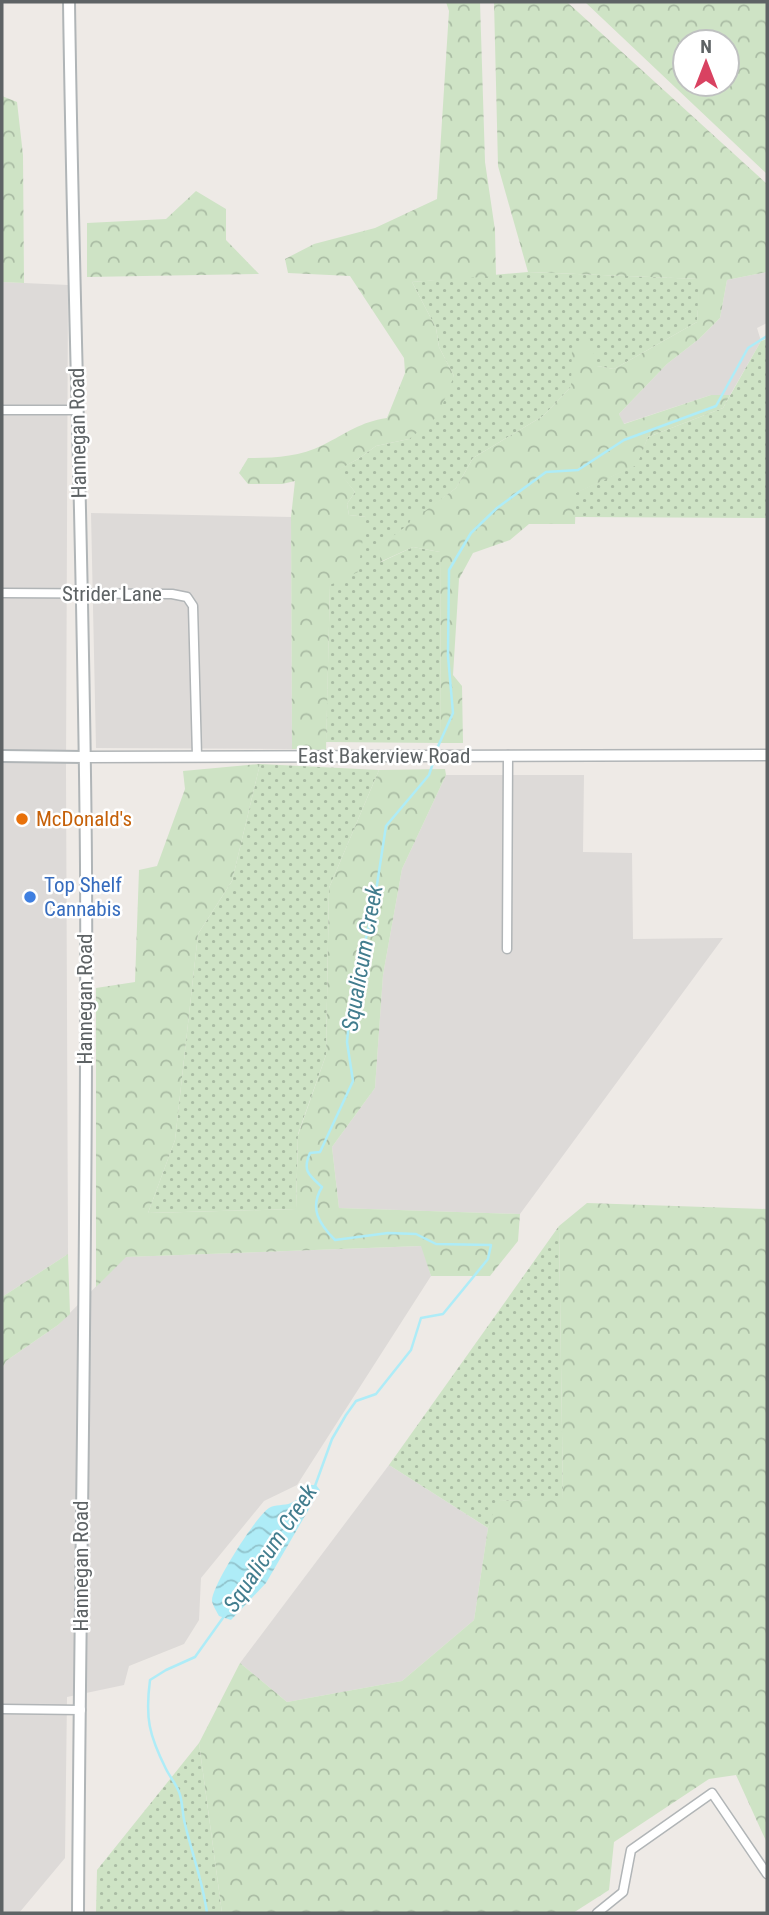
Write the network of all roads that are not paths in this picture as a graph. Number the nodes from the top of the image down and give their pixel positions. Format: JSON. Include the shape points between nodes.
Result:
{"nodes":[{"id":1,"x":69,"y":2,"type":"edge"},
{"id":2,"x":2,"y":410,"type":"edge"},
{"id":3,"x":78,"y":410,"type":"junction"},
{"id":4,"x":2,"y":593,"type":"edge"},
{"id":5,"x":82,"y":594,"type":"junction"},
{"id":6,"x":508,"y":755,"type":"junction"},
{"id":7,"x":767,"y":755,"type":"edge"},
{"id":8,"x":2,"y":756,"type":"edge"},
{"id":9,"x":197,"y":756,"type":"junction"},
{"id":10,"x":85,"y":757,"type":"junction"},
{"id":11,"x":507,"y":949,"type":"dead end"},
{"id":12,"x":2,"y":1709,"type":"edge"},
{"id":13,"x":82,"y":1710,"type":"junction"},
{"id":14,"x":767,"y":1874,"type":"edge"},
{"id":15,"x":78,"y":1913,"type":"edge"},
{"id":16,"x":597,"y":1913,"type":"edge"}],
"edges":[{"from":1,"to":3,"type":"main road","name":"Hannegan Road"},
{"from":2,"to":3,"type":"street"},
{"from":3,"to":5,"type":"main road","name":"Hannegan Road"},
{"from":4,"to":5,"type":"street","name":"Strider Lane"},
{"from":5,"to":9,"type":"street","name":"Strider Lane","via":[[173,594],[191,601]]},
{"from":5,"to":10,"type":"main road","name":"Hannegan Road"},
{"from":6,"to":7,"type":"street","name":"East Bakerview Road"},
{"from":6,"to":9,"type":"street","name":"East Bakerview Road"},
{"from":6,"to":11,"type":"street"},
{"from":8,"to":10,"type":"main road","name":"East Bakerview Road"},
{"from":9,"to":10,"type":"street","name":"East Bakerview Road"},
{"from":10,"to":13,"type":"main road","name":"Hannegan Road"},
{"from":12,"to":13,"type":"street"},
{"from":13,"to":15,"type":"main road","name":"Hannegan Road"},
{"from":14,"to":16,"type":"street","via":[[712,1793],[632,1850],[623,1892]]}]}
